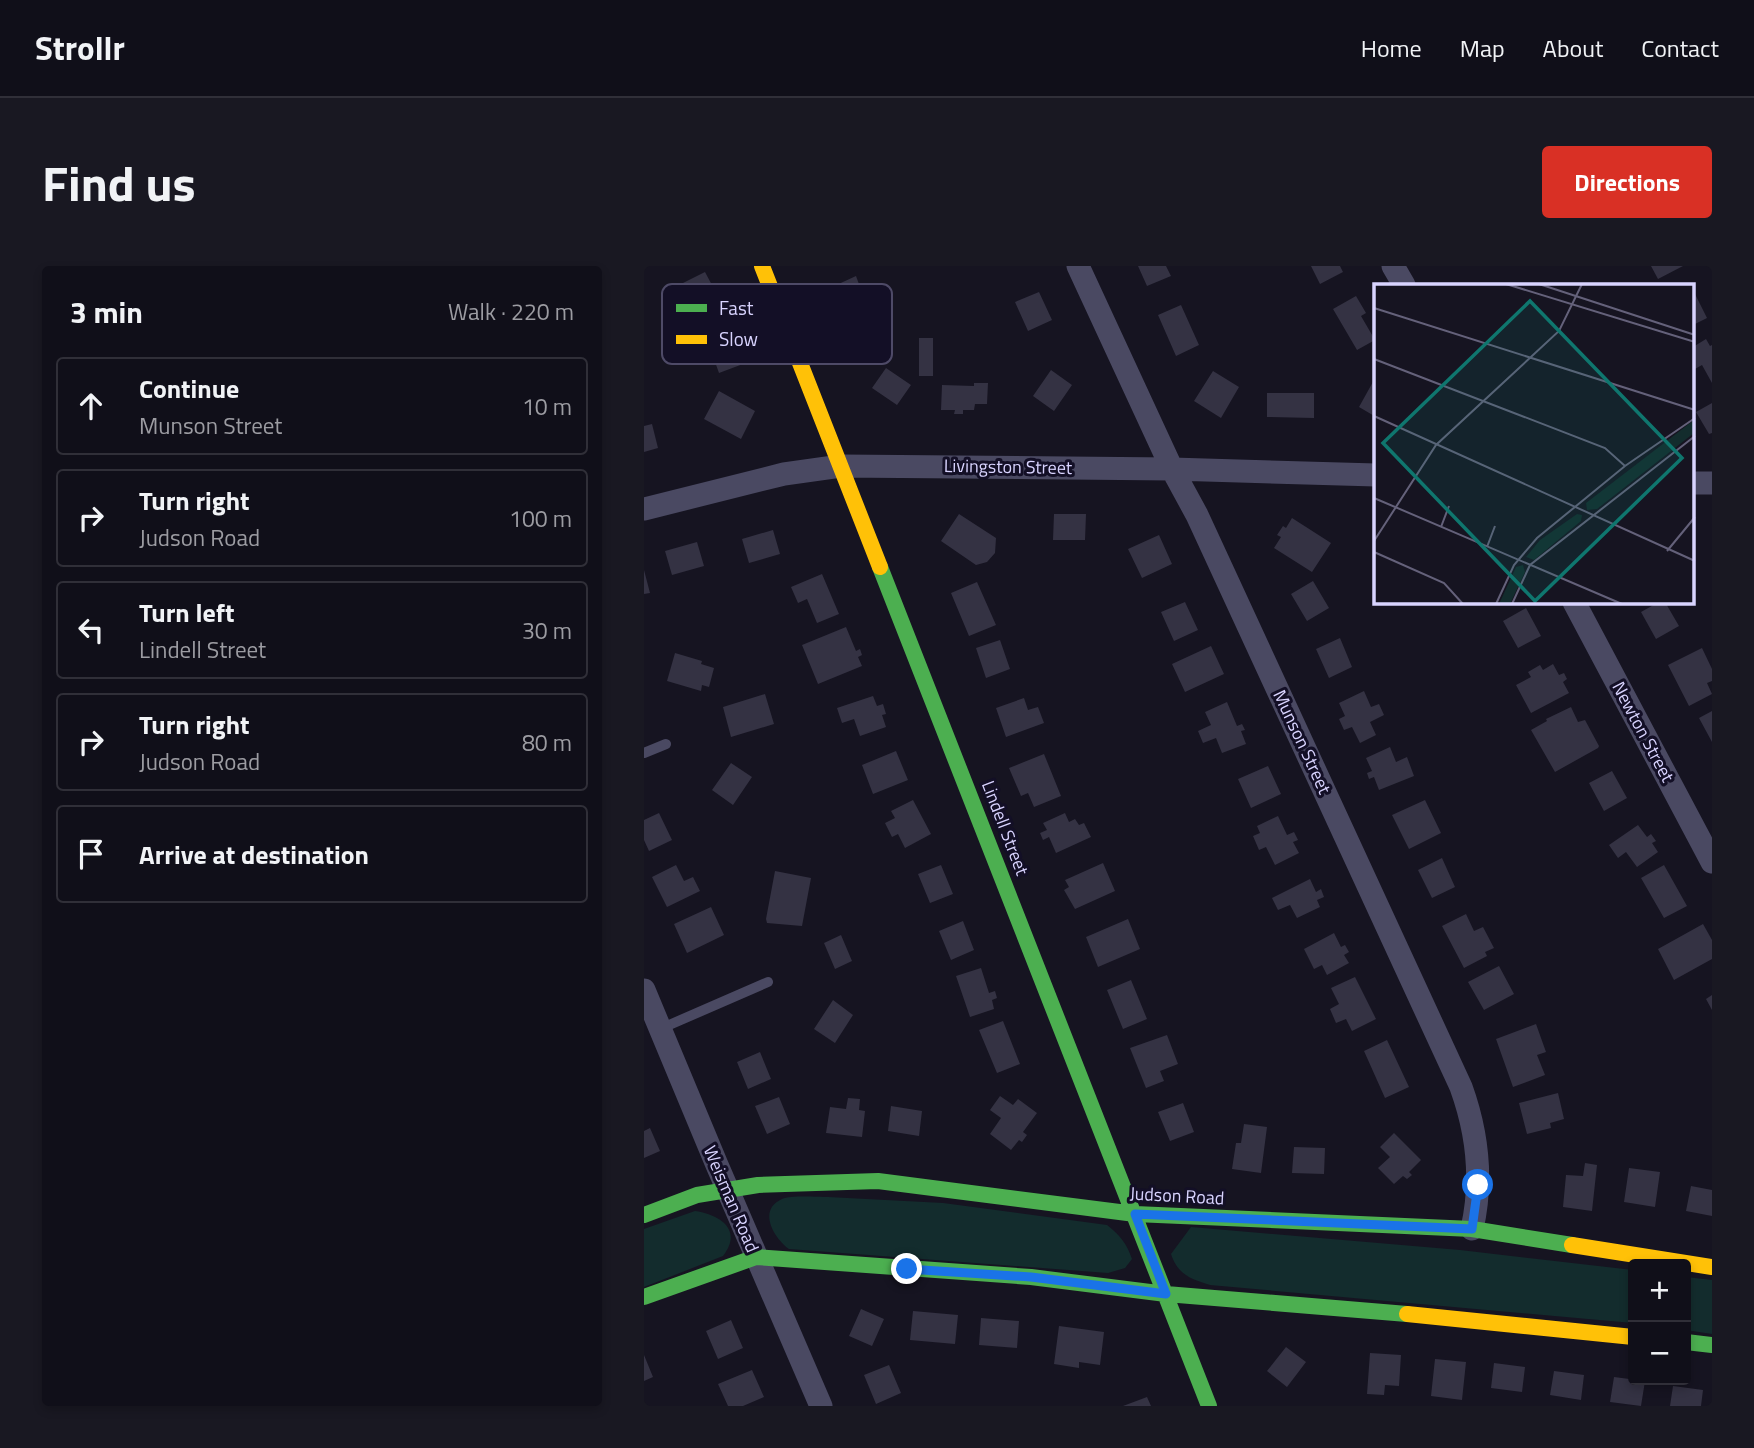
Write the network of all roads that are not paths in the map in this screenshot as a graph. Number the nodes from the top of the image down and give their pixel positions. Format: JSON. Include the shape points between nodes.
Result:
{"nodes":[{"id":1,"x":762,"y":266,"type":"edge"},
{"id":2,"x":1078,"y":266,"type":"edge"},
{"id":3,"x":1393,"y":266,"type":"edge"},
{"id":4,"x":769,"y":284,"type":"edge"},
{"id":5,"x":1403,"y":284,"type":"edge"},
{"id":6,"x":801,"y":364,"type":"edge"},
{"id":7,"x":841,"y":466,"type":"junction"},
{"id":8,"x":1172,"y":469,"type":"junction"},
{"id":9,"x":1374,"y":475,"type":"edge"},
{"id":10,"x":1694,"y":483,"type":"edge"},
{"id":11,"x":1712,"y":483,"type":"edge"},
{"id":12,"x":644,"y":509,"type":"edge"},
{"id":13,"x":1575,"y":604,"type":"edge"},
{"id":14,"x":666,"y":744,"type":"dead end"},
{"id":15,"x":644,"y":753,"type":"edge"},
{"id":16,"x":1712,"y":862,"type":"edge"},
{"id":17,"x":768,"y":982,"type":"dead end"},
{"id":18,"x":644,"y":990,"type":"edge"},
{"id":19,"x":660,"y":1029,"type":"junction"},
{"id":20,"x":727,"y":1189,"type":"junction"},
{"id":21,"x":1135,"y":1214,"type":"junction"},
{"id":22,"x":644,"y":1215,"type":"edge"},
{"id":23,"x":1472,"y":1229,"type":"junction"},
{"id":24,"x":756,"y":1258,"type":"junction"},
{"id":25,"x":1712,"y":1267,"type":"edge"},
{"id":26,"x":1166,"y":1294,"type":"junction"},
{"id":27,"x":644,"y":1297,"type":"edge"},
{"id":28,"x":1628,"y":1336,"type":"edge"},
{"id":29,"x":1691,"y":1343,"type":"edge"},
{"id":30,"x":1712,"y":1345,"type":"edge"},
{"id":31,"x":821,"y":1406,"type":"edge"},
{"id":32,"x":1209,"y":1406,"type":"edge"}],
"edges":[{"from":1,"to":4,"type":"street","name":"Lindell Street"},
{"from":2,"to":8,"type":"street","name":"Munson Street"},
{"from":3,"to":5,"type":"street"},
{"from":6,"to":7,"type":"street","name":"Lindell Street"},
{"from":7,"to":8,"type":"street","name":"Livingston Street"},
{"from":7,"to":12,"type":"street","name":"Livingston Street","via":[[784,474]]},
{"from":7,"to":21,"type":"street","name":"Lindell Street"},
{"from":8,"to":9,"type":"street","name":"Livingston Street"},
{"from":8,"to":23,"type":"street","name":"Munson Street","via":[[1198,515],[1461,1087],[1476,1134],[1478,1185]]},
{"from":10,"to":11,"type":"street"},
{"from":13,"to":16,"type":"street","name":"Newton Street"},
{"from":14,"to":15,"type":"lane"},
{"from":17,"to":19,"type":"lane"},
{"from":18,"to":19,"type":"street","name":"Weisman Road"},
{"from":19,"to":20,"type":"street","name":"Weisman Road"},
{"from":20,"to":21,"type":"street","name":"Judson Road","via":[[878,1181]]},
{"from":20,"to":22,"type":"street","name":"Judson Road"},
{"from":20,"to":24,"type":"street","name":"Weisman Road"},
{"from":21,"to":23,"type":"street","name":"Judson Road"},
{"from":21,"to":26,"type":"street","name":"Lindell Street"},
{"from":23,"to":25,"type":"street","name":"Judson Road"},
{"from":24,"to":26,"type":"street","via":[[1031,1277]]},
{"from":24,"to":27,"type":"street"},
{"from":24,"to":31,"type":"street","name":"Weisman Road"},
{"from":26,"to":28,"type":"street"},
{"from":26,"to":32,"type":"street","name":"Lindell Street"},
{"from":29,"to":30,"type":"street"}]}
